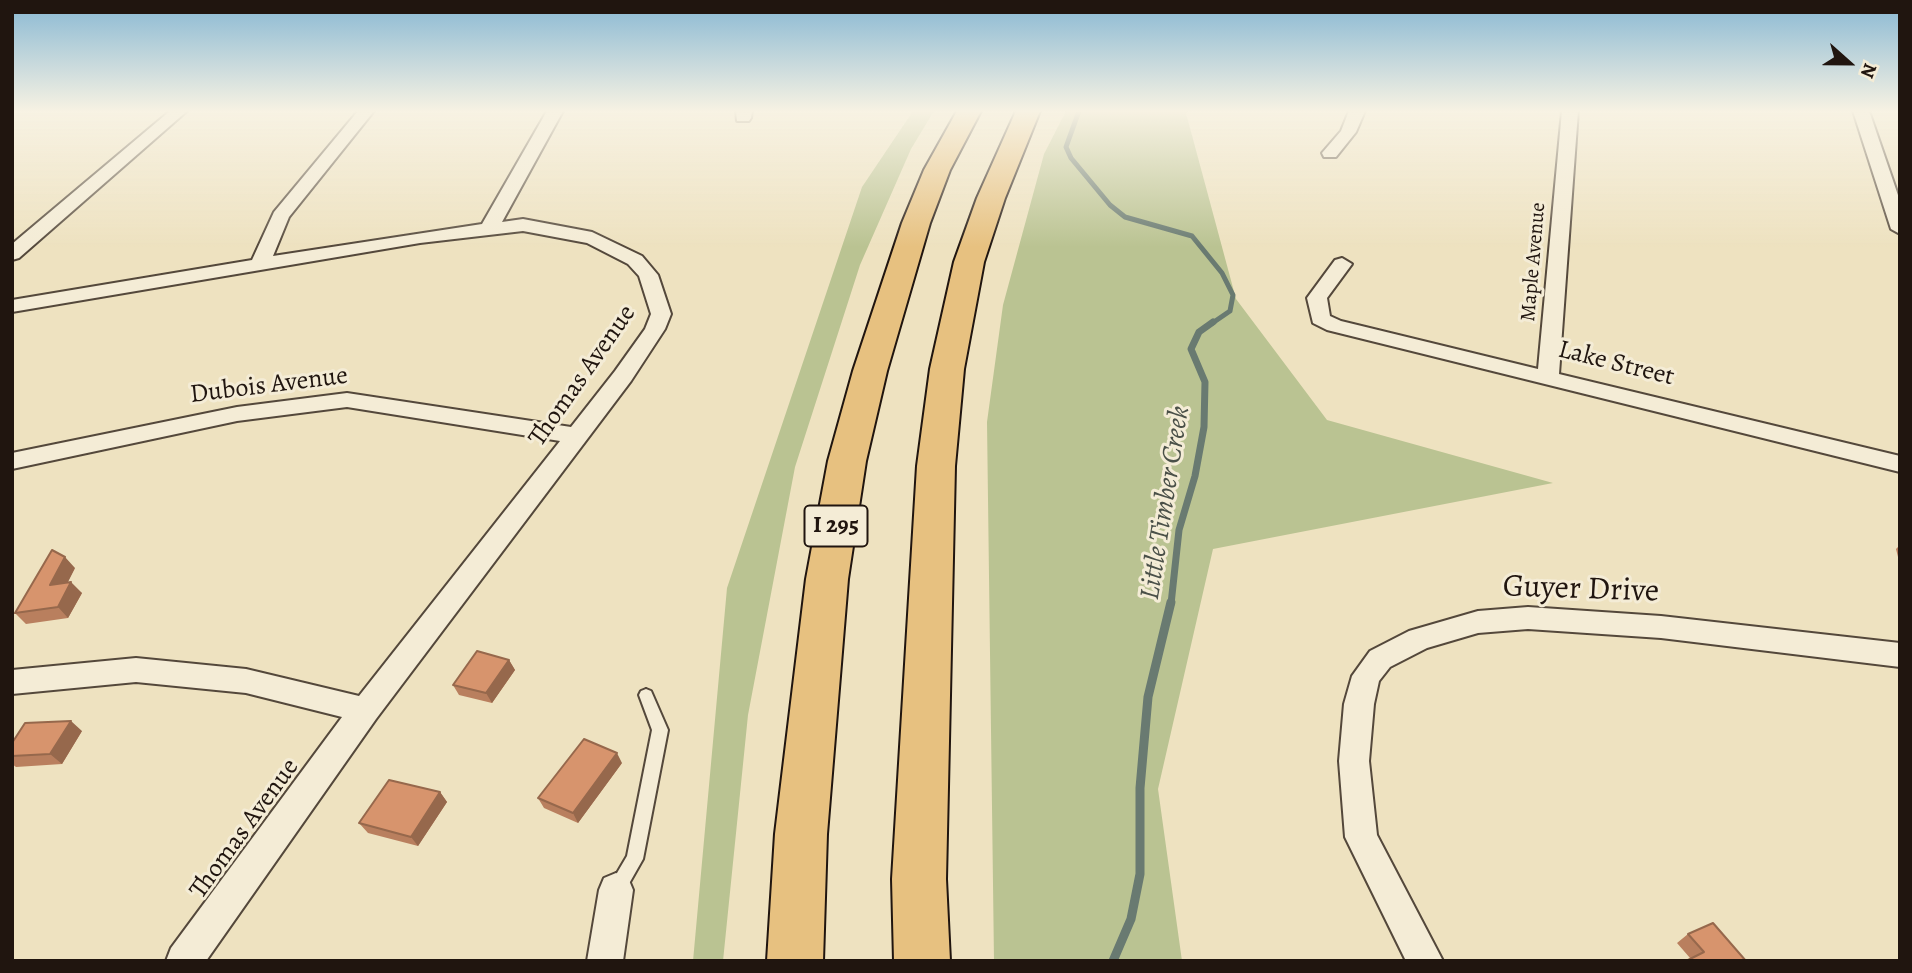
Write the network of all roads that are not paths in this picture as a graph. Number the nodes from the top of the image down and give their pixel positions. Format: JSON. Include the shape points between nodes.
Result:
{"nodes":[{"id":1,"x":126,"y":156,"type":"edge"},
{"id":2,"x":326,"y":156,"type":"edge"},
{"id":3,"x":529,"y":156,"type":"edge"},
{"id":4,"x":944,"y":156,"type":"edge"},
{"id":5,"x":1009,"y":156,"type":"edge"},
{"id":6,"x":1566,"y":156,"type":"edge"},
{"id":7,"x":1876,"y":156,"type":"edge"},
{"id":8,"x":490,"y":227,"type":"junction"},
{"id":9,"x":1900,"y":229,"type":"edge"},
{"id":10,"x":12,"y":254,"type":"edge"},
{"id":11,"x":260,"y":264,"type":"junction"},
{"id":12,"x":1342,"y":264,"type":"dead end"},
{"id":13,"x":12,"y":306,"type":"edge"},
{"id":14,"x":1548,"y":376,"type":"junction"},
{"id":15,"x":576,"y":436,"type":"junction"},
{"id":16,"x":12,"y":461,"type":"edge"},
{"id":17,"x":1900,"y":464,"type":"edge"},
{"id":18,"x":1900,"y":655,"type":"edge"},
{"id":19,"x":12,"y":682,"type":"edge"},
{"id":20,"x":646,"y":695,"type":"dead end"},
{"id":21,"x":365,"y":710,"type":"junction"},
{"id":22,"x":616,"y":890,"type":"joint"},
{"id":23,"x":184,"y":961,"type":"edge"},
{"id":24,"x":605,"y":961,"type":"edge"},
{"id":25,"x":795,"y":961,"type":"edge"},
{"id":26,"x":922,"y":961,"type":"edge"},
{"id":27,"x":1425,"y":961,"type":"edge"}],
"edges":[{"from":1,"to":10,"type":"street"},
{"from":2,"to":11,"type":"street","via":[[280,216]]},
{"from":3,"to":8,"type":"street"},
{"from":4,"to":25,"type":"highway","number":"I 295","via":[[916,223],[847,461],[824,605],[801,834]]},
{"from":5,"to":26,"type":"highway","via":[[969,262],[947,369],[935,480],[919,878]]},
{"from":6,"to":14,"type":"street","name":"Maple Avenue"},
{"from":7,"to":9,"type":"street"},
{"from":8,"to":11,"type":"street","name":"Thomas Avenue"},
{"from":8,"to":15,"type":"street","name":"Thomas Avenue","via":[[523,225],[592,238],[635,260],[648,275],[661,314],[655,329]]},
{"from":11,"to":13,"type":"street","name":"Thomas Avenue"},
{"from":12,"to":14,"type":"street","name":"Lake Street","via":[[1317,298],[1320,319]]},
{"from":14,"to":17,"type":"street","name":"Lake Street"},
{"from":15,"to":16,"type":"street","name":"Dubois Avenue","via":[[347,400],[237,414]]},
{"from":15,"to":21,"type":"street","name":"Thomas Avenue"},
{"from":18,"to":27,"type":"street","name":"Guyer Drive","via":[[1661,627],[1528,618],[1478,622],[1419,639],[1380,659],[1366,676],[1359,704],[1354,761],[1362,837]]},
{"from":19,"to":21,"type":"street","via":[[136,670],[246,681]]},
{"from":20,"to":22,"type":"lane","via":[[660,730],[635,859]]},
{"from":21,"to":23,"type":"street","name":"Thomas Avenue"},
{"from":22,"to":24,"type":"street"}]}
